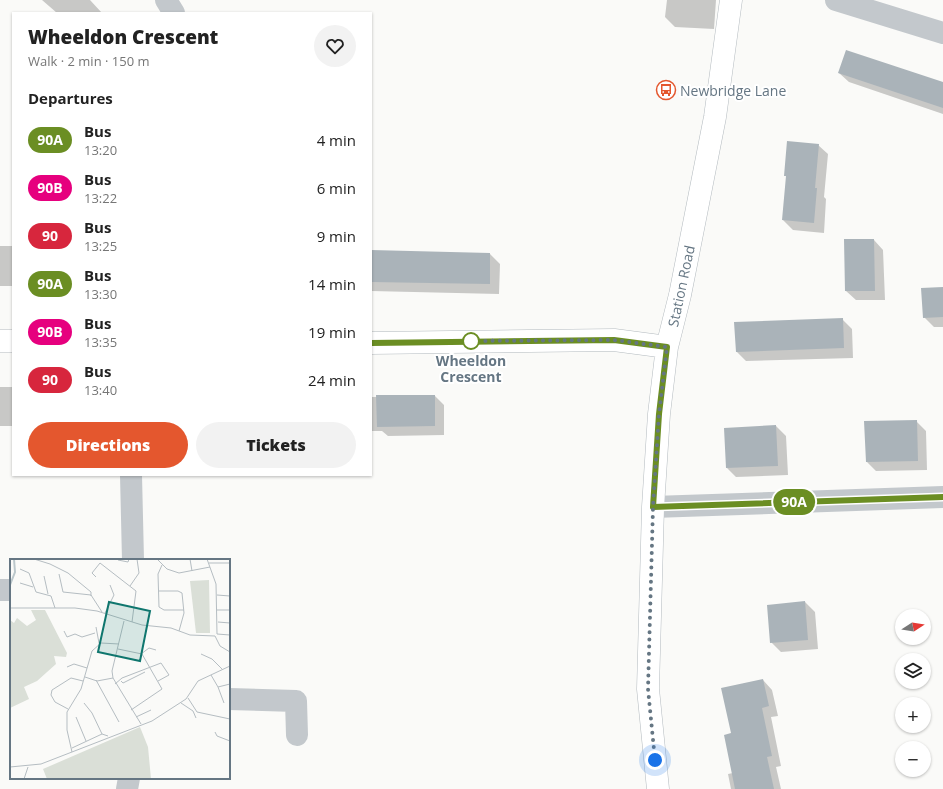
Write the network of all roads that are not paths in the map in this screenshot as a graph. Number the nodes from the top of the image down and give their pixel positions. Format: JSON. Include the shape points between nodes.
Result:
{"nodes":[{"id":1,"x":166,"y":0,"type":"edge"},
{"id":2,"x":730,"y":0,"type":"edge"},
{"id":3,"x":836,"y":0,"type":"edge"},
{"id":4,"x":173,"y":12,"type":"edge"},
{"id":5,"x":943,"y":33,"type":"edge"},
{"id":6,"x":0,"y":341,"type":"edge"},
{"id":7,"x":12,"y":341,"type":"edge"},
{"id":8,"x":372,"y":343,"type":"edge"},
{"id":9,"x":667,"y":347,"type":"junction"},
{"id":10,"x":131,"y":476,"type":"edge"},
{"id":11,"x":943,"y":497,"type":"edge"},
{"id":12,"x":653,"y":507,"type":"junction"},
{"id":13,"x":132,"y":559,"type":"edge"},
{"id":14,"x":230,"y":699,"type":"edge"},
{"id":15,"x":297,"y":735,"type":"dead end"},
{"id":16,"x":129,"y":779,"type":"edge"},
{"id":17,"x":127,"y":789,"type":"edge"},
{"id":18,"x":658,"y":789,"type":"edge"}],
"edges":[{"from":1,"to":4,"type":"street"},
{"from":2,"to":9,"type":"main road","name":"Station Road","via":[[716,117]]},
{"from":3,"to":5,"type":"street"},
{"from":6,"to":7,"type":"main road"},
{"from":8,"to":9,"type":"main road","via":[[614,340]]},
{"from":9,"to":12,"type":"main road","name":"Station Road","via":[[659,414]]},
{"from":10,"to":13,"type":"street"},
{"from":11,"to":12,"type":"street"},
{"from":12,"to":18,"type":"main road","name":"Station Road","via":[[648,689]]},
{"from":14,"to":15,"type":"street","via":[[296,701]]},
{"from":16,"to":17,"type":"street"}]}
